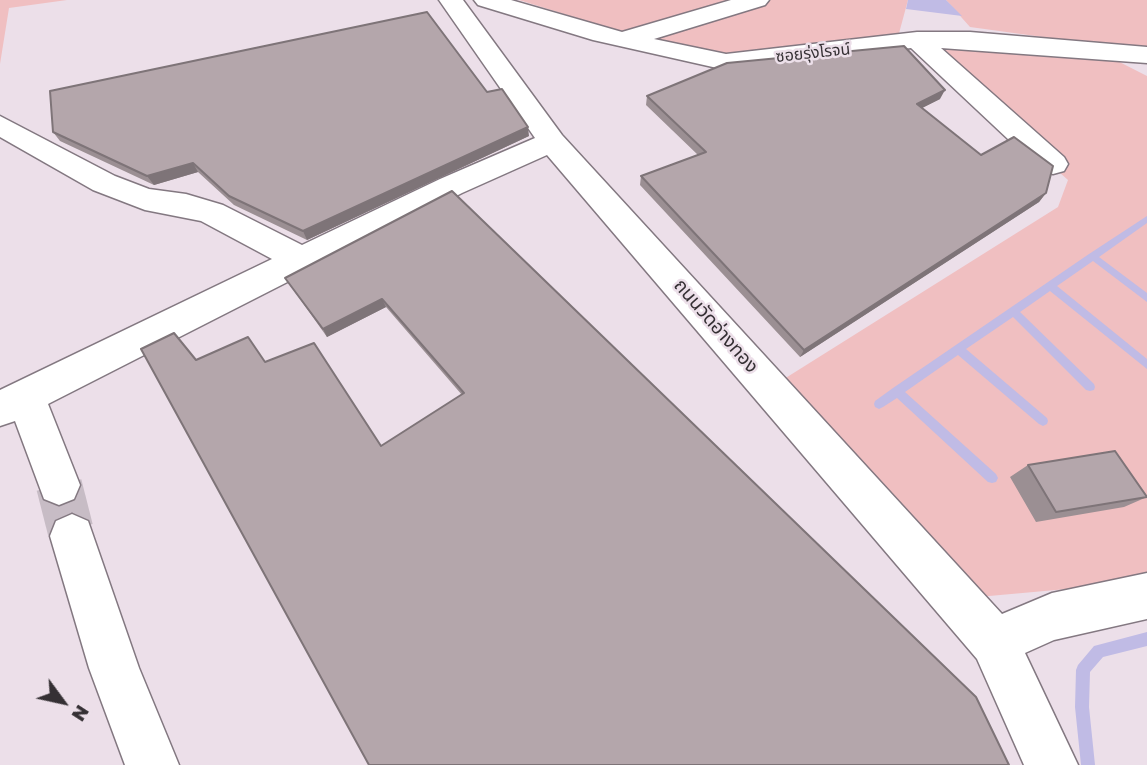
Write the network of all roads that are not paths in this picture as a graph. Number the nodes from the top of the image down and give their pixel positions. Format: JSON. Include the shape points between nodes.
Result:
{"nodes":[{"id":1,"x":451,"y":0,"type":"edge"},
{"id":2,"x":486,"y":0,"type":"edge"},
{"id":3,"x":757,"y":0,"type":"edge"},
{"id":4,"x":622,"y":40,"type":"junction"},
{"id":5,"x":917,"y":40,"type":"junction"},
{"id":6,"x":1147,"y":55,"type":"edge"},
{"id":7,"x":0,"y":125,"type":"edge"},
{"id":8,"x":552,"y":142,"type":"junction"},
{"id":9,"x":1053,"y":164,"type":"edge"},
{"id":10,"x":302,"y":260,"type":"junction"},
{"id":11,"x":13,"y":404,"type":"edge"},
{"id":12,"x":59,"y":485,"type":"tunnel mouth"},
{"id":13,"x":72,"y":536,"type":"tunnel mouth"},
{"id":14,"x":1147,"y":596,"type":"edge"},
{"id":15,"x":994,"y":642,"type":"junction"},
{"id":16,"x":152,"y":765,"type":"edge"},
{"id":17,"x":1051,"y":765,"type":"edge"}],
"edges":[{"from":1,"to":8,"type":"street","name":"ถนนวัดอ่างทอง"},
{"from":2,"to":4,"type":"street","name":"ซอยรุ่งโรจน์"},
{"from":3,"to":4,"type":"street"},
{"from":4,"to":5,"type":"street","name":"ซอยรุ่งโรจน์","via":[[726,62]]},
{"from":5,"to":6,"type":"street","name":"ซอยรุ่งโรจน์"},
{"from":5,"to":9,"type":"street"},
{"from":7,"to":10,"type":"street","via":[[104,184],[145,199],[212,213]]},
{"from":8,"to":10,"type":"street"},
{"from":8,"to":15,"type":"street","name":"ถนนวัดอ่างทอง"},
{"from":10,"to":11,"type":"street"},
{"from":11,"to":12,"type":"street"},
{"from":13,"to":16,"type":"street","via":[[114,668]]},
{"from":14,"to":15,"type":"street","via":[[1052,617]]},
{"from":15,"to":17,"type":"street","name":"ถนนวัดอ่างทอง"}]}
